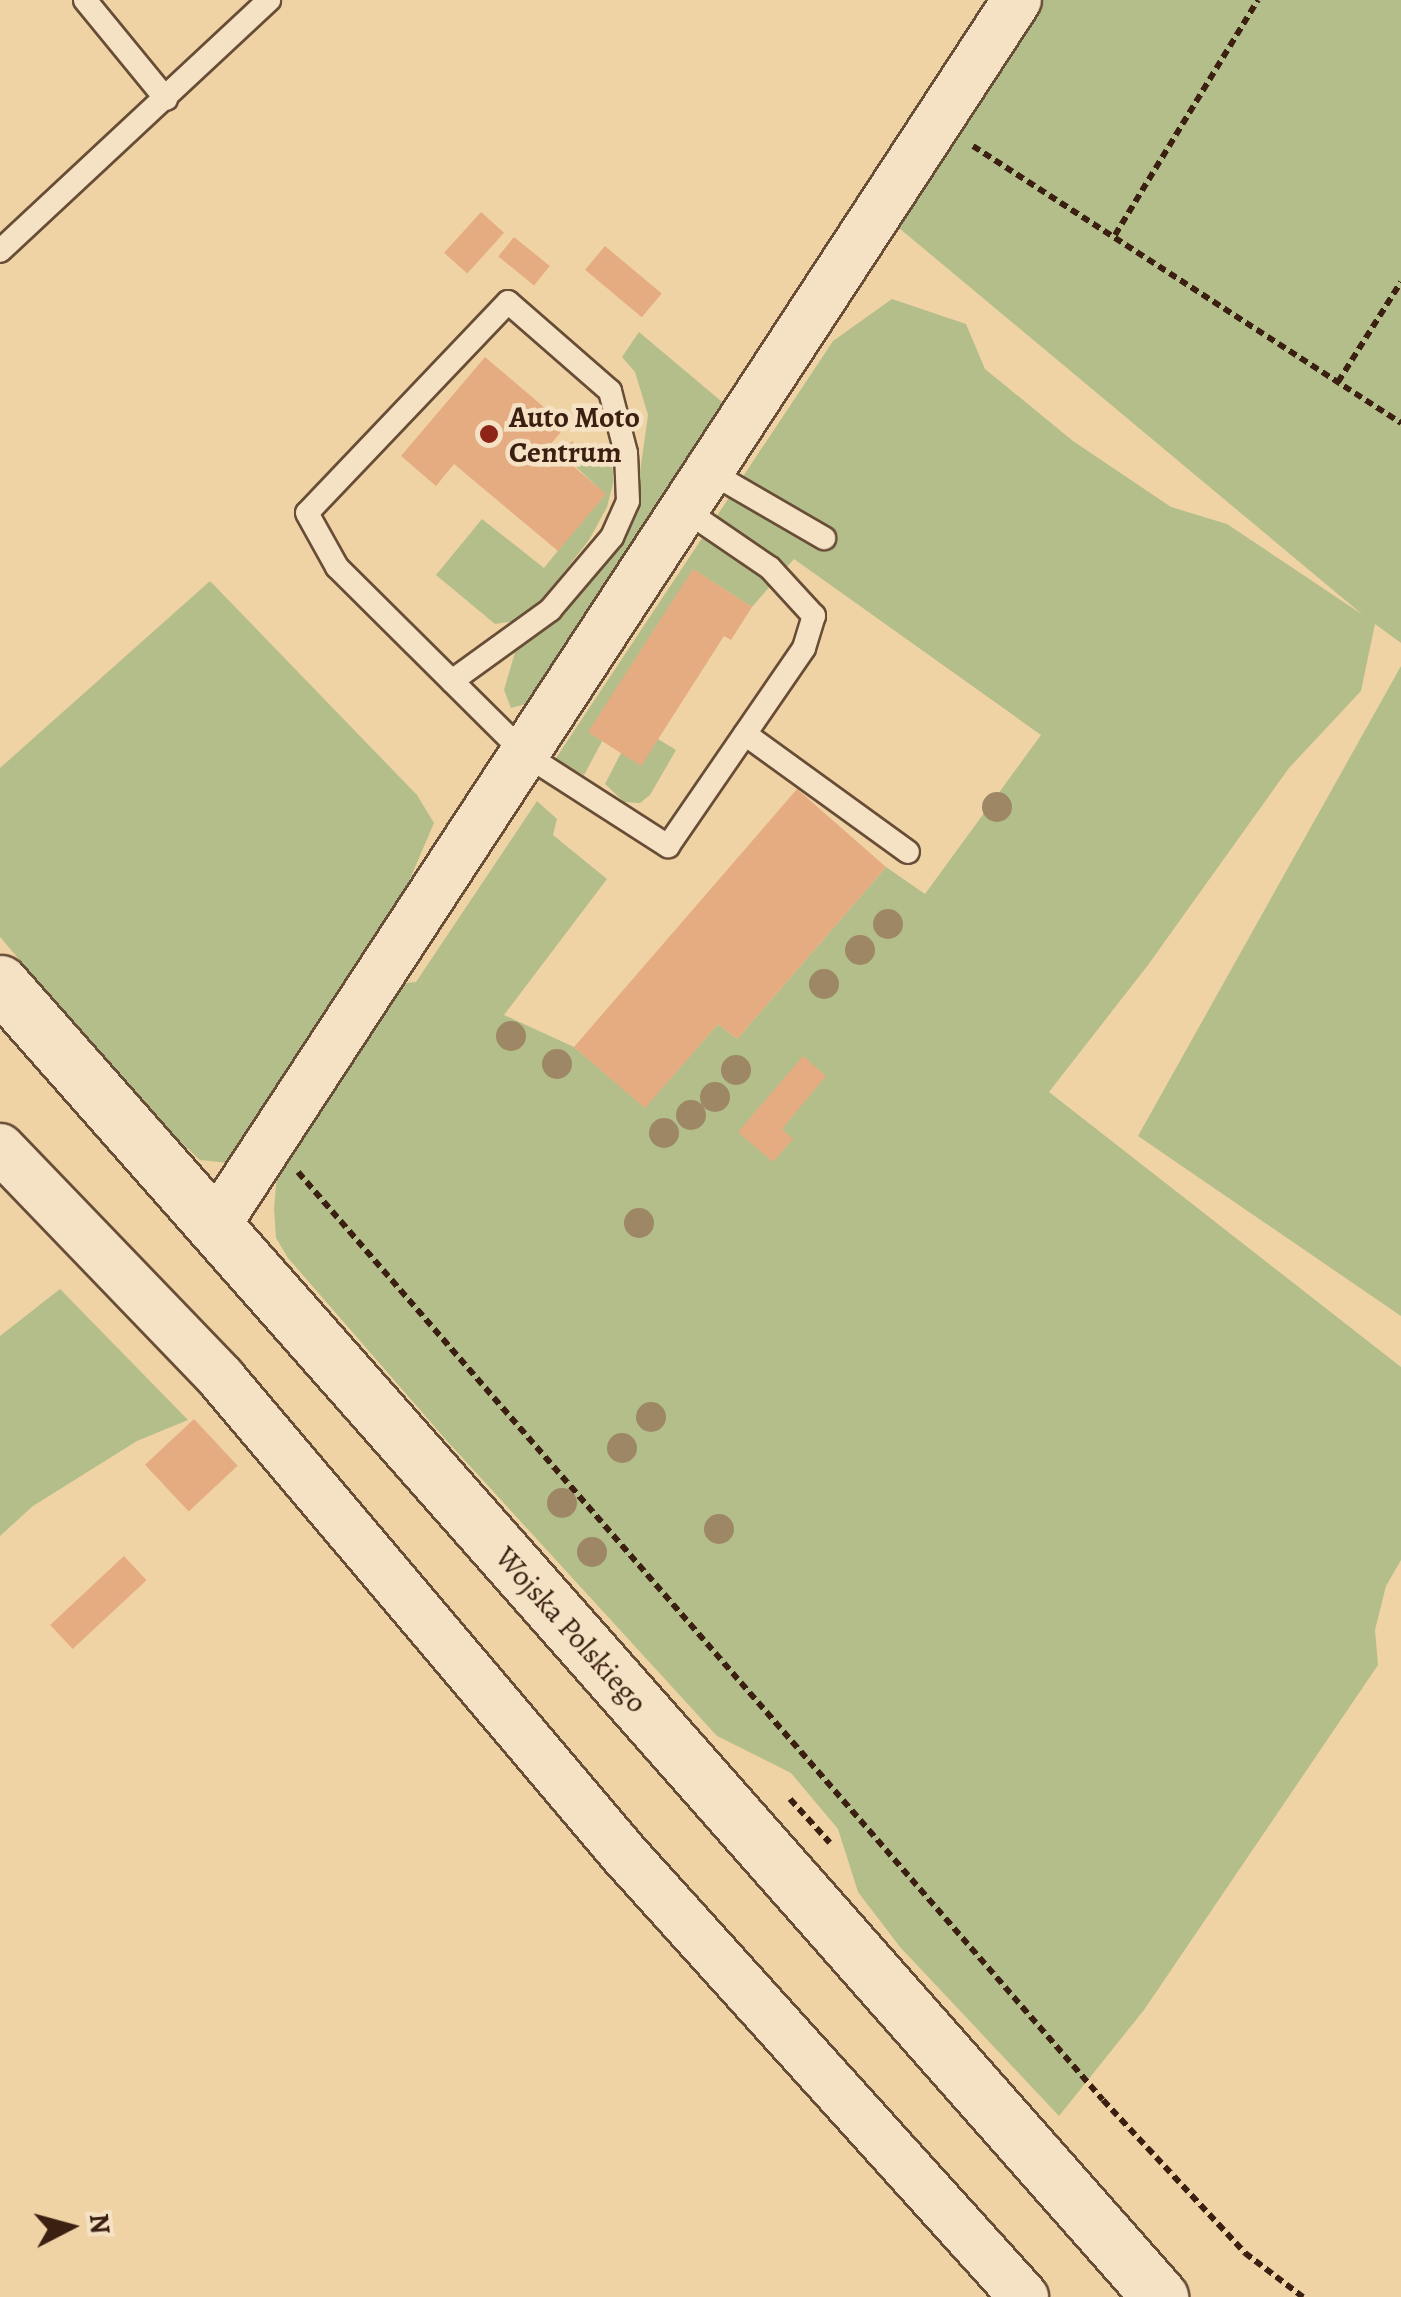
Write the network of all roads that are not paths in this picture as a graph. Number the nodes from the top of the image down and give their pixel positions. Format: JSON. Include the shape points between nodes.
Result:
{"nodes":[{"id":1,"x":85,"y":0,"type":"edge"},
{"id":2,"x":269,"y":0,"type":"edge"},
{"id":3,"x":1016,"y":0,"type":"edge"},
{"id":4,"x":166,"y":98,"type":"junction"},
{"id":5,"x":0,"y":251,"type":"edge"},
{"id":6,"x":697,"y":491,"type":"junction"},
{"id":7,"x":824,"y":538,"type":"dead end"},
{"id":8,"x":452,"y":681,"type":"junction"},
{"id":9,"x":746,"y":734,"type":"junction"},
{"id":10,"x":526,"y":755,"type":"junction"},
{"id":11,"x":908,"y":852,"type":"dead end"},
{"id":12,"x":0,"y":983,"type":"edge"},
{"id":13,"x":0,"y":1148,"type":"edge"},
{"id":14,"x":214,"y":1228,"type":"junction"},
{"id":15,"x":1158,"y":2290,"type":"edge"},
{"id":16,"x":1024,"y":2297,"type":"edge"}],
"edges":[{"from":1,"to":4,"type":"lane"},
{"from":2,"to":4,"type":"lane"},
{"from":3,"to":6,"type":"street"},
{"from":4,"to":5,"type":"lane"},
{"from":6,"to":7,"type":"lane"},
{"from":6,"to":9,"type":"lane","via":[[814,616],[804,648]]},
{"from":6,"to":10,"type":"street"},
{"from":8,"to":8,"type":"lane","via":[[550,610],[612,538],[628,501],[626,453],[610,391],[508,302],[307,513],[337,567]]},
{"from":8,"to":10,"type":"lane"},
{"from":9,"to":10,"type":"lane","via":[[668,846]]},
{"from":9,"to":11,"type":"lane"},
{"from":10,"to":14,"type":"street"},
{"from":12,"to":14,"type":"main road","name":"Wojska Polskiego"},
{"from":13,"to":16,"type":"street","via":[[221,1378],[624,1854]]},
{"from":14,"to":15,"type":"main road","name":"Wojska Polskiego"}]}
